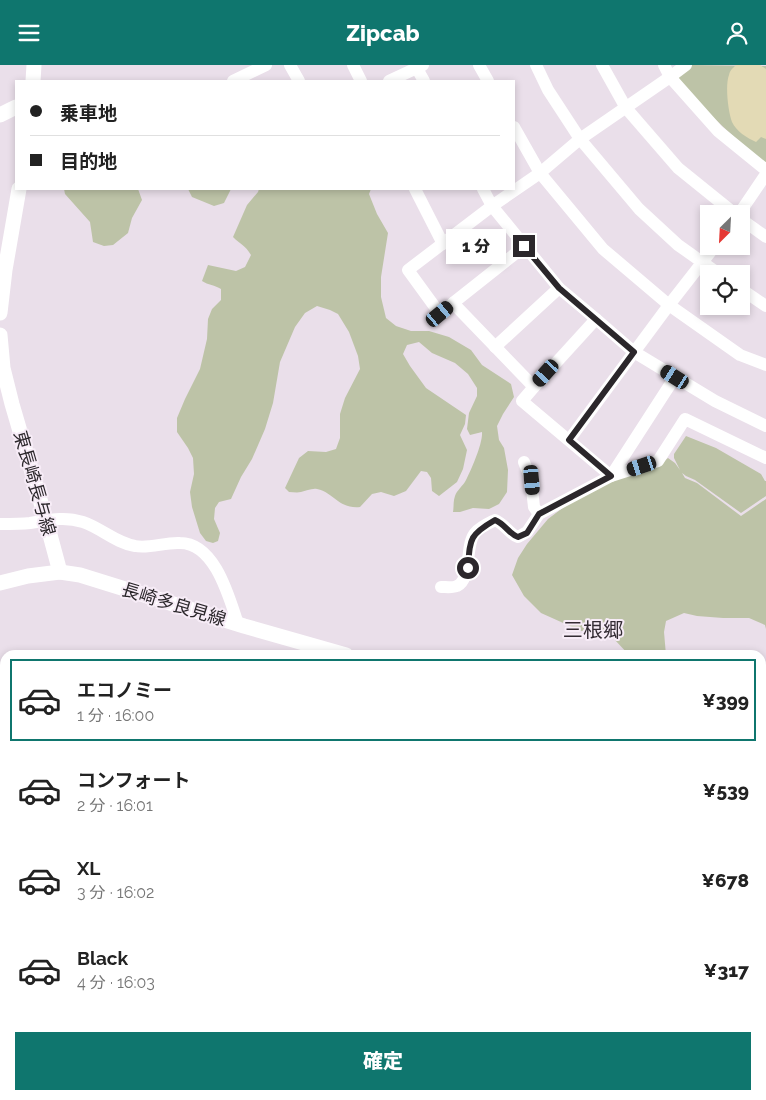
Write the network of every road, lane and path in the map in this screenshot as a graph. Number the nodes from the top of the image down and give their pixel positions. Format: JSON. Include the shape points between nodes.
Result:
{"nodes":[{"id":1,"x":34,"y":65,"type":"edge"},
{"id":2,"x":266,"y":65,"type":"edge"},
{"id":3,"x":290,"y":65,"type":"edge"},
{"id":4,"x":353,"y":65,"type":"edge"},
{"id":5,"x":479,"y":65,"type":"edge"},
{"id":6,"x":536,"y":65,"type":"edge"},
{"id":7,"x":602,"y":65,"type":"edge"},
{"id":8,"x":664,"y":65,"type":"edge"},
{"id":9,"x":686,"y":65,"type":"edge"},
{"id":10,"x":418,"y":66,"type":"edge"},
{"id":11,"x":670,"y":77,"type":"junction"},
{"id":12,"x":33,"y":80,"type":"edge"},
{"id":13,"x":235,"y":80,"type":"edge"},
{"id":14,"x":298,"y":80,"type":"edge"},
{"id":15,"x":360,"y":80,"type":"edge"},
{"id":16,"x":391,"y":80,"type":"edge"},
{"id":17,"x":424,"y":80,"type":"edge"},
{"id":18,"x":487,"y":80,"type":"edge"},
{"id":19,"x":15,"y":108,"type":"edge"},
{"id":20,"x":626,"y":108,"type":"junction"},
{"id":21,"x":0,"y":115,"type":"edge"},
{"id":22,"x":515,"y":129,"type":"edge"},
{"id":23,"x":580,"y":139,"type":"junction"},
{"id":24,"x":766,"y":170,"type":"edge"},
{"id":25,"x":540,"y":173,"type":"junction"},
{"id":26,"x":766,"y":174,"type":"edge"},
{"id":27,"x":19,"y":190,"type":"edge"},
{"id":28,"x":416,"y":190,"type":"edge"},
{"id":29,"x":484,"y":190,"type":"edge"},
{"id":30,"x":514,"y":190,"type":"edge"},
{"id":31,"x":515,"y":190,"type":"edge"},
{"id":32,"x":492,"y":205,"type":"junction"},
{"id":33,"x":724,"y":205,"type":"edge"},
{"id":34,"x":745,"y":205,"type":"edge"},
{"id":35,"x":750,"y":225,"type":"edge"},
{"id":36,"x":766,"y":237,"type":"edge"},
{"id":37,"x":443,"y":244,"type":"junction"},
{"id":38,"x":524,"y":246,"type":"junction"},
{"id":39,"x":708,"y":255,"type":"edge"},
{"id":40,"x":703,"y":262,"type":"junction"},
{"id":41,"x":707,"y":265,"type":"edge"},
{"id":42,"x":559,"y":288,"type":"junction"},
{"id":43,"x":750,"y":295,"type":"edge"},
{"id":44,"x":453,"y":303,"type":"junction"},
{"id":45,"x":669,"y":305,"type":"junction"},
{"id":46,"x":766,"y":306,"type":"edge"},
{"id":47,"x":0,"y":313,"type":"edge"},
{"id":48,"x":596,"y":319,"type":"junction"},
{"id":49,"x":0,"y":335,"type":"edge"},
{"id":50,"x":495,"y":347,"type":"junction"},
{"id":51,"x":634,"y":352,"type":"junction"},
{"id":52,"x":766,"y":365,"type":"edge"},
{"id":53,"x":2,"y":368,"type":"edge"},
{"id":54,"x":675,"y":377,"type":"junction"},
{"id":55,"x":534,"y":387,"type":"junction"},
{"id":56,"x":766,"y":425,"type":"edge"},
{"id":57,"x":569,"y":440,"type":"junction"},
{"id":58,"x":766,"y":458,"type":"edge"},
{"id":59,"x":524,"y":462,"type":"dead end"},
{"id":60,"x":611,"y":476,"type":"junction"},
{"id":61,"x":539,"y":514,"type":"junction"},
{"id":62,"x":46,"y":520,"type":"junction"},
{"id":63,"x":0,"y":524,"type":"edge"},
{"id":64,"x":60,"y":572,"type":"junction"},
{"id":65,"x":0,"y":583,"type":"edge"},
{"id":66,"x":441,"y":587,"type":"dead end"},
{"id":67,"x":238,"y":624,"type":"junction"},
{"id":68,"x":329,"y":650,"type":"edge"}],
"edges":[{"from":1,"to":12,"type":"main road"},
{"from":2,"to":13,"type":"street"},
{"from":3,"to":14,"type":"street"},
{"from":4,"to":15,"type":"street"},
{"from":5,"to":18,"type":"street"},
{"from":6,"to":23,"type":"street"},
{"from":7,"to":20,"type":"street"},
{"from":8,"to":11,"type":"street"},
{"from":9,"to":11,"type":"street"},
{"from":10,"to":16,"type":"street"},
{"from":10,"to":17,"type":"street"},
{"from":11,"to":20,"type":"street"},
{"from":11,"to":24,"type":"street","via":[[718,131]]},
{"from":19,"to":21,"type":"main road"},
{"from":20,"to":23,"type":"street"},
{"from":20,"to":33,"type":"street","via":[[678,168]]},
{"from":22,"to":25,"type":"street"},
{"from":23,"to":25,"type":"street"},
{"from":23,"to":40,"type":"street","via":[[639,209],[678,245]]},
{"from":25,"to":31,"type":"street"},
{"from":25,"to":45,"type":"street","via":[[603,249]]},
{"from":26,"to":34,"type":"street"},
{"from":27,"to":47,"type":"main road"},
{"from":28,"to":37,"type":"street"},
{"from":29,"to":32,"type":"street"},
{"from":30,"to":32,"type":"street"},
{"from":32,"to":37,"type":"street"},
{"from":32,"to":38,"type":"street"},
{"from":35,"to":36,"type":"street"},
{"from":37,"to":44,"type":"street","via":[[408,270],[440,314]]},
{"from":38,"to":42,"type":"street"},
{"from":38,"to":44,"type":"street"},
{"from":39,"to":40,"type":"street"},
{"from":40,"to":41,"type":"street"},
{"from":40,"to":45,"type":"street"},
{"from":42,"to":48,"type":"street"},
{"from":42,"to":50,"type":"street"},
{"from":43,"to":46,"type":"street"},
{"from":44,"to":50,"type":"street"},
{"from":45,"to":51,"type":"street"},
{"from":45,"to":52,"type":"street","via":[[740,355]]},
{"from":48,"to":51,"type":"street"},
{"from":48,"to":55,"type":"street"},
{"from":49,"to":53,"type":"main road","name":"東長崎長与線"},
{"from":50,"to":55,"type":"street"},
{"from":51,"to":54,"type":"street"},
{"from":51,"to":57,"type":"street"},
{"from":53,"to":62,"type":"main road","name":"東長崎長与線"},
{"from":54,"to":56,"type":"street","via":[[715,401]]},
{"from":54,"to":60,"type":"street"},
{"from":55,"to":57,"type":"street","via":[[522,401]]},
{"from":57,"to":60,"type":"street"},
{"from":58,"to":60,"type":"street","via":[[686,419],[658,461]]},
{"from":59,"to":61,"type":"street","via":[[532,480],[534,507]]},
{"from":60,"to":61,"type":"street"},
{"from":61,"to":66,"type":"street","via":[[527,533],[518,537],[495,520],[475,533],[469,546],[468,568],[461,583],[455,587]]},
{"from":62,"to":63,"type":"street"},
{"from":62,"to":64,"type":"main road","name":"東長崎長与線"},
{"from":62,"to":67,"type":"street","via":[[84,522],[135,546],[192,544],[214,564]]},
{"from":64,"to":65,"type":"main road","name":"長崎多良見線"},
{"from":64,"to":67,"type":"main road","name":"長崎多良見線","via":[[80,575]]},
{"from":67,"to":68,"type":"main road","name":"長崎多良見線"}]}
